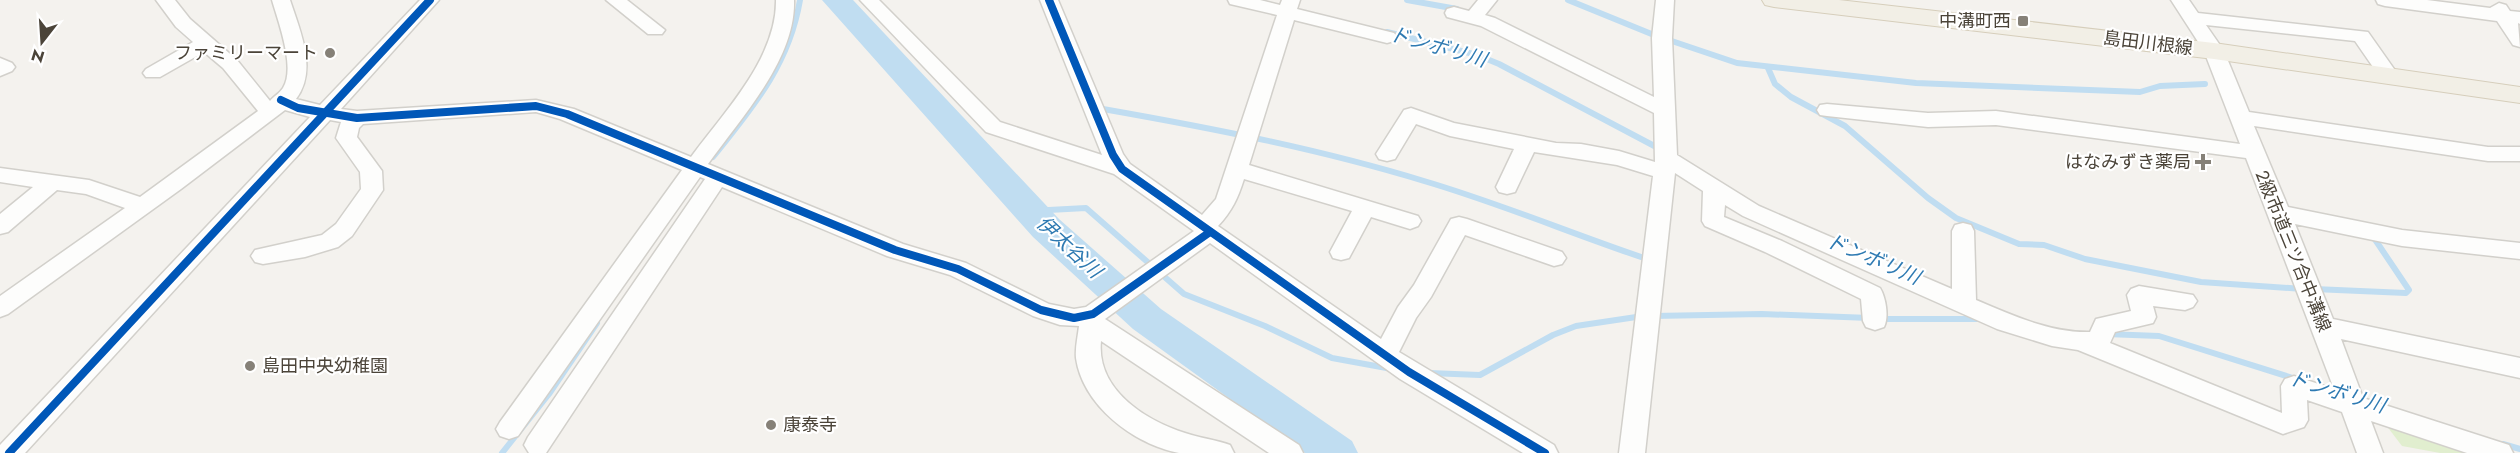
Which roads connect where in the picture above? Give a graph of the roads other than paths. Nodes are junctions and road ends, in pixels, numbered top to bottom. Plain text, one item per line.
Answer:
1 (165, 0) edge
2 (282, 0) edge
3 (430, 0) edge
4 (615, 0) edge
5 (785, 0) edge
6 (868, 0) edge
7 (1048, 0) edge
8 (1238, 0) edge
9 (1488, 0) edge
10 (1665, 0) edge
11 (1774, 0) edge
12 (2385, 0) edge
13 (2493, 0) edge
14 (1289, 6) edge
15 (2183, 6) edge
16 (1454, 13) dead end
17 (1474, 17) junction
18 (2512, 17) edge
19 (655, 30) dead end
20 (1387, 37) dead end
21 (2520, 41) edge
22 (206, 43) junction
23 (2214, 51) junction
24 (0, 64) edge
25 (0, 70) edge
26 (153, 73) dead end
27 (2389, 76) junction
28 (2520, 95) edge
29 (277, 104) junction
30 (1664, 110) junction
31 (1827, 111) dead end
32 (323, 114) junction
33 (2239, 117) junction
34 (357, 118) junction
35 (1527, 144) junction
36 (2252, 152) junction
37 (1387, 154) dead end
38 (2520, 154) edge
39 (1665, 165) junction
40 (695, 166) junction
41 (1122, 169) junction
42 (1236, 169) junction
43 (0, 175) edge
44 (718, 176) junction
45 (54, 182) junction
46 (1507, 187) dead end
47 (1714, 188) junction
48 (142, 206) junction
49 (1365, 208) junction
50 (2277, 213) junction
51 (1410, 221) dead end
52 (0, 226) edge
53 (1206, 230) junction
54 (1963, 231) dead end
55 (2520, 251) edge
56 (1341, 252) dead end
57 (263, 256) dead end
58 (1554, 258) dead end
59 (2186, 301) dead end
60 (1964, 305) junction
61 (0, 308) edge
62 (1094, 316) junction
63 (1875, 321) dead end
64 (2324, 327) junction
65 (2084, 343) junction
66 (1385, 355) junction
67 (2519, 371) edge
68 (2351, 404) junction
69 (509, 429) dead end
70 (537, 445) dead end
71 (1273, 448) edge
72 (9, 453) edge
73 (1221, 453) edge
74 (1545, 453) edge
75 (1632, 453) edge
76 (2370, 453) edge
77 (2500, 453) edge

1 - 22 street
2 - 29 street
3 - 32 street
4 - 19 street
5 - 40 street
6 - 41 street
7 - 41 street
8 - 14 street
9 - 17 street
10 - 30 street
11 - 23 main road, 島田川根線
12 - 18 street
13 - 18 street
14 - 20 street
14 - 42 street
15 - 23 street, 2級市道三ツ合中溝線
15 - 27 street
16 - 17 street
17 - 30 street
18 - 21 street
22 - 26 street
22 - 29 street
23 - 27 main road, 島田川根線
23 - 33 street, 2級市道三ツ合中溝線
24 - 25 street
27 - 28 main road, 島田川根線
29 - 32 street
29 - 48 street
30 - 39 street
31 - 36 street
32 - 34 street
32 - 72 street
33 - 36 street, 2級市道三ツ合中溝線
33 - 38 street
34 - 40 street
34 - 57 street
35 - 37 street
35 - 39 street
35 - 46 street
36 - 50 street, 2級市道三ツ合中溝線
39 - 47 street
39 - 75 street
40 - 44 street
40 - 69 street
41 - 53 street
42 - 49 street
42 - 53 street
43 - 45 street
44 - 62 street
44 - 70 street
45 - 48 street
45 - 52 street
47 - 60 street
47 - 63 street
48 - 61 street
49 - 51 street
49 - 56 street
50 - 55 street
50 - 64 street, 2級市道三ツ合中溝線
53 - 62 street
53 - 66 street
54 - 60 street
58 - 66 street
59 - 65 street
60 - 65 street
62 - 71 street
62 - 73 street
64 - 67 street
64 - 68 street, 2級市道三ツ合中溝線
65 - 68 street
66 - 74 street
68 - 76 street, 2級市道三ツ合中溝線
68 - 77 street

